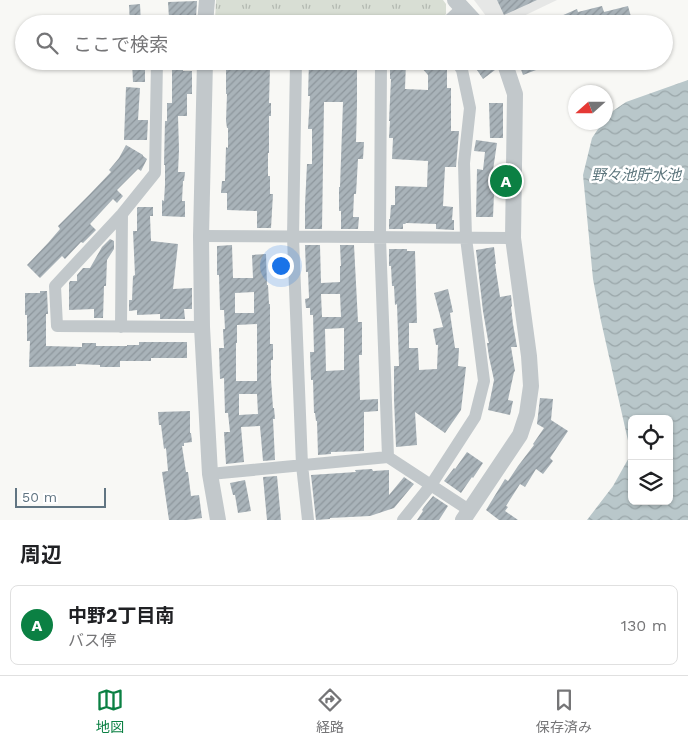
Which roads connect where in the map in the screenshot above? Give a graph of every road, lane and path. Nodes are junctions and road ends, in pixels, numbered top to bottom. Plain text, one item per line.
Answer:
1 (207, 0) edge
2 (458, 4) edge
3 (206, 15) edge
4 (451, 15) edge
5 (468, 15) edge
6 (157, 70) edge
7 (205, 70) edge
8 (296, 70) edge
9 (381, 70) edge
10 (462, 70) edge
11 (507, 70) edge
12 (122, 214) junction
13 (201, 236) junction
14 (293, 237) junction
15 (380, 238) junction
16 (466, 238) junction
17 (513, 238) junction
18 (121, 326) junction
19 (202, 327) junction
20 (388, 457) junction
21 (302, 465) junction
22 (210, 474) junction
23 (431, 485) junction
24 (466, 515) edge
25 (218, 520) edge
26 (308, 520) edge
27 (403, 520) edge

1 - 3 street
2 - 4 street
2 - 5 street
6 - 12 street
7 - 13 street
8 - 14 street
9 - 15 street
10 - 16 street
11 - 17 street
12 - 18 street
12 - 18 street
13 - 14 street
13 - 19 street
14 - 15 street
14 - 21 street
15 - 16 street
15 - 20 street
16 - 17 street
16 - 23 street
17 - 24 street
18 - 19 street
19 - 22 street
20 - 21 street
20 - 23 street
21 - 22 street
21 - 26 street
22 - 25 street
23 - 24 street
23 - 27 street

